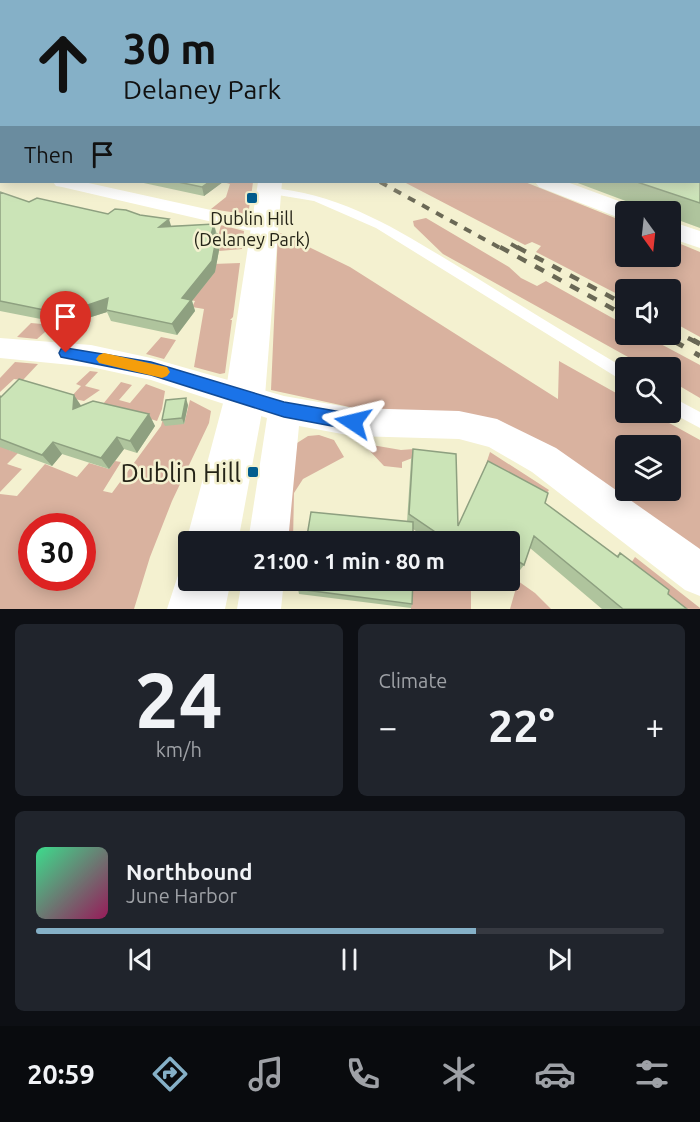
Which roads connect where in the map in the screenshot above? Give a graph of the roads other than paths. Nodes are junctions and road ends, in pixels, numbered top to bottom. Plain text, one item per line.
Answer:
1 (66, 183) edge
2 (550, 183) edge
3 (270, 186) edge
4 (615, 208) edge
5 (265, 226) junction
6 (681, 233) edge
7 (700, 240) edge
8 (0, 348) edge
9 (615, 370) edge
10 (265, 403) junction
11 (681, 410) edge
12 (700, 421) edge
13 (216, 531) edge
14 (268, 531) edge
15 (700, 575) edge
16 (200, 591) edge
17 (262, 591) edge
18 (196, 609) edge
19 (260, 609) edge

1 - 5 street
2 - 4 street
3 - 5 street
3 - 9 lane
5 - 10 street
6 - 7 street
8 - 10 street
10 - 13 street
10 - 14 street
10 - 15 street
11 - 12 lane
16 - 18 street
17 - 19 street

